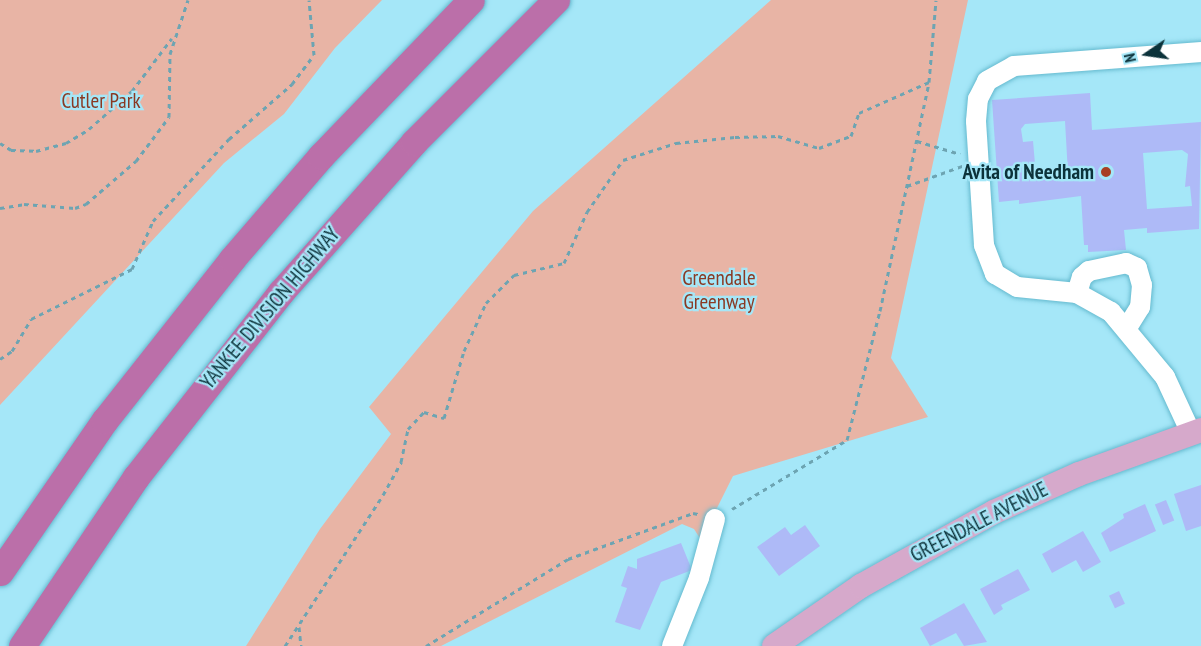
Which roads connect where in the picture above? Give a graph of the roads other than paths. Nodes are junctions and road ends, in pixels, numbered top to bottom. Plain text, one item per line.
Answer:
1 (471, 0) edge
2 (556, 0) edge
3 (1201, 52) edge
4 (1077, 293) junction
5 (1127, 328) junction
6 (1196, 431) edge
7 (715, 519) road end
8 (0, 572) edge
9 (784, 643) edge
10 (22, 646) edge
11 (672, 646) edge

1 - 8 highway
2 - 10 highway, YANKEE DIVISION HIGHWAY
3 - 4 street
4 - 5 street
4 - 5 street
5 - 6 street
6 - 9 main road, GREENDALE AVENUE
7 - 11 street

